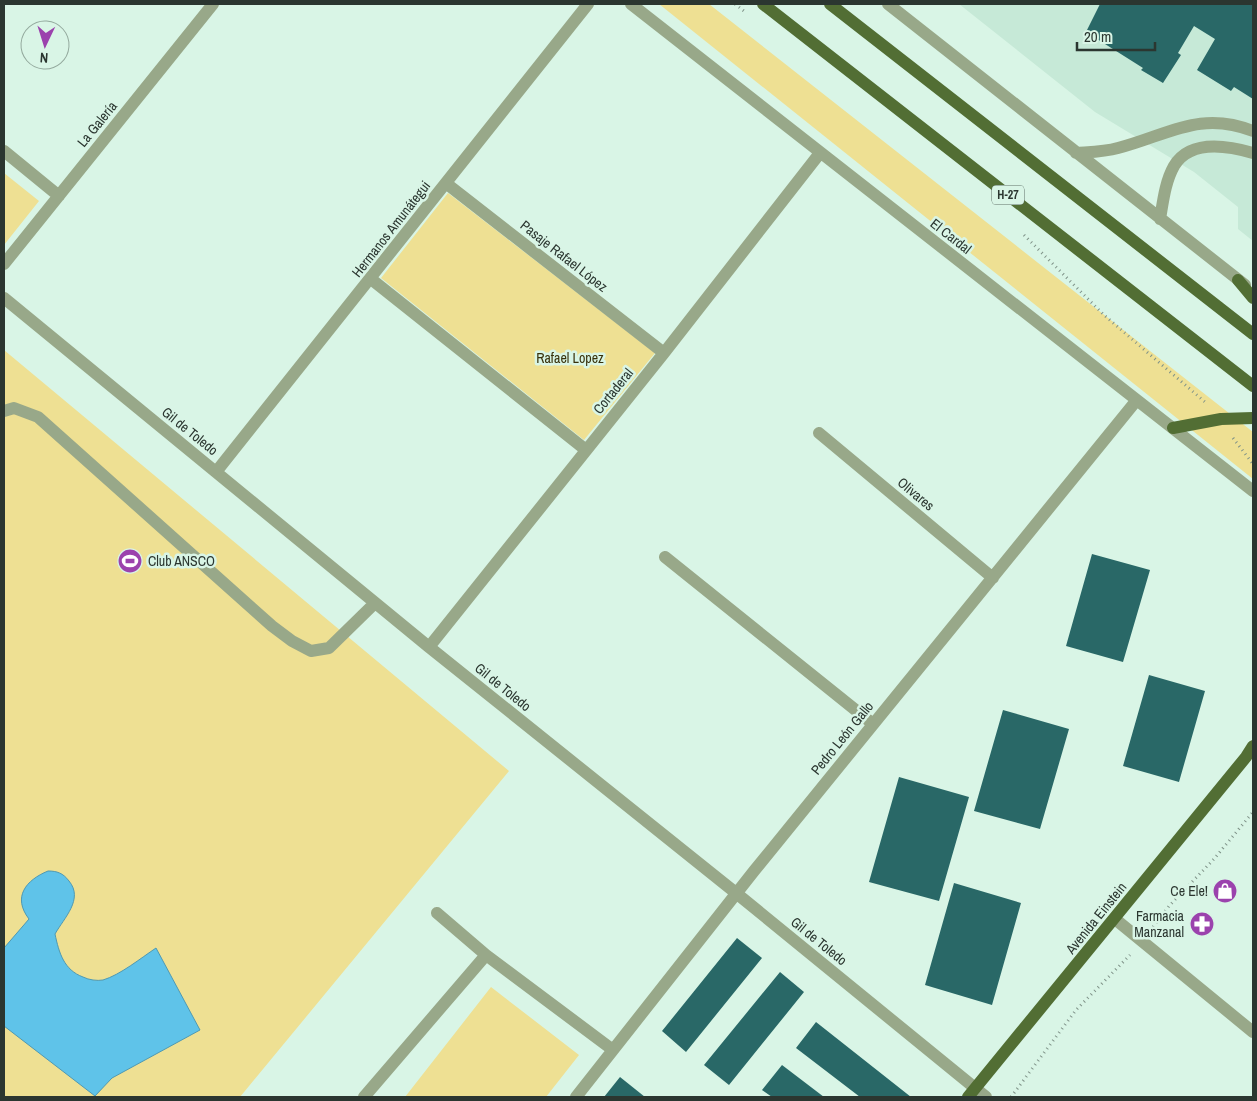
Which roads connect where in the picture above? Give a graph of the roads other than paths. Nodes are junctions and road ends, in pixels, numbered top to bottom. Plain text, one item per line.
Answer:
1 (588, 4) edge
2 (631, 4) edge
3 (763, 4) edge
4 (830, 4) edge
5 (888, 4) edge
6 (206, 6) edge
7 (1253, 131) edge
8 (4, 151) edge
9 (820, 153) junction
10 (1076, 153) junction
11 (1253, 153) edge
12 (447, 184) junction
13 (58, 196) junction
14 (1160, 219) junction
15 (4, 264) edge
16 (371, 279) junction
17 (1238, 280) junction
18 (1253, 292) edge
19 (4, 298) edge
20 (1253, 298) edge
21 (1253, 334) edge
22 (664, 353) junction
23 (1253, 386) edge
24 (1136, 401) junction
25 (4, 411) edge
26 (1253, 418) edge
27 (1173, 428) junction
28 (819, 433) dead end
29 (586, 450) junction
30 (216, 472) junction
31 (1253, 491) edge
32 (664, 557) dead end
33 (993, 578) junction
34 (375, 603) junction
35 (429, 647) junction
36 (873, 724) junction
37 (1252, 754) edge
38 (736, 893) junction
39 (437, 913) dead end
40 (1114, 918) junction
41 (486, 954) junction
42 (1253, 1032) edge
43 (613, 1050) junction
44 (972, 1092) edge
45 (364, 1097) edge
46 (576, 1097) edge
47 (986, 1097) edge

1 - 12 street, Hermanos Amunátegui
2 - 9 street, El Cardal
3 - 23 main road, H-27
4 - 21 main road
5 - 10 street
6 - 13 street, La Galería
7 - 10 street
8 - 13 street
9 - 22 street, Cortaderal
9 - 24 street, El Cardal
10 - 14 street
11 - 14 street
12 - 16 street, Hermanos Amunátegui
12 - 22 street, Pasaje Rafael López
13 - 15 street, La Galería
14 - 17 street
16 - 29 street
16 - 30 street, Hermanos Amunátegui
17 - 18 street
17 - 20 main road
19 - 30 street, Gil de Toledo
22 - 29 street, Cortaderal
24 - 27 street, El Cardal
24 - 33 street, Pedro León Gallo
25 - 34 street
26 - 27 main road
27 - 31 street, El Cardal
28 - 33 street, Olivares
29 - 35 street, Cortaderal
30 - 34 street, Gil de Toledo
32 - 36 street
33 - 36 street, Pedro León Gallo
34 - 35 street, Gil de Toledo
35 - 38 street, Gil de Toledo
36 - 38 street, Pedro León Gallo
37 - 40 main road, Avenida Einstein
38 - 43 street, Pedro León Gallo
38 - 44 street, Gil de Toledo
39 - 41 street
40 - 42 street
40 - 44 main road, Avenida Einstein
41 - 43 street
41 - 45 street
43 - 46 street, Pedro León Gallo
44 - 47 street, Gil de Toledo

